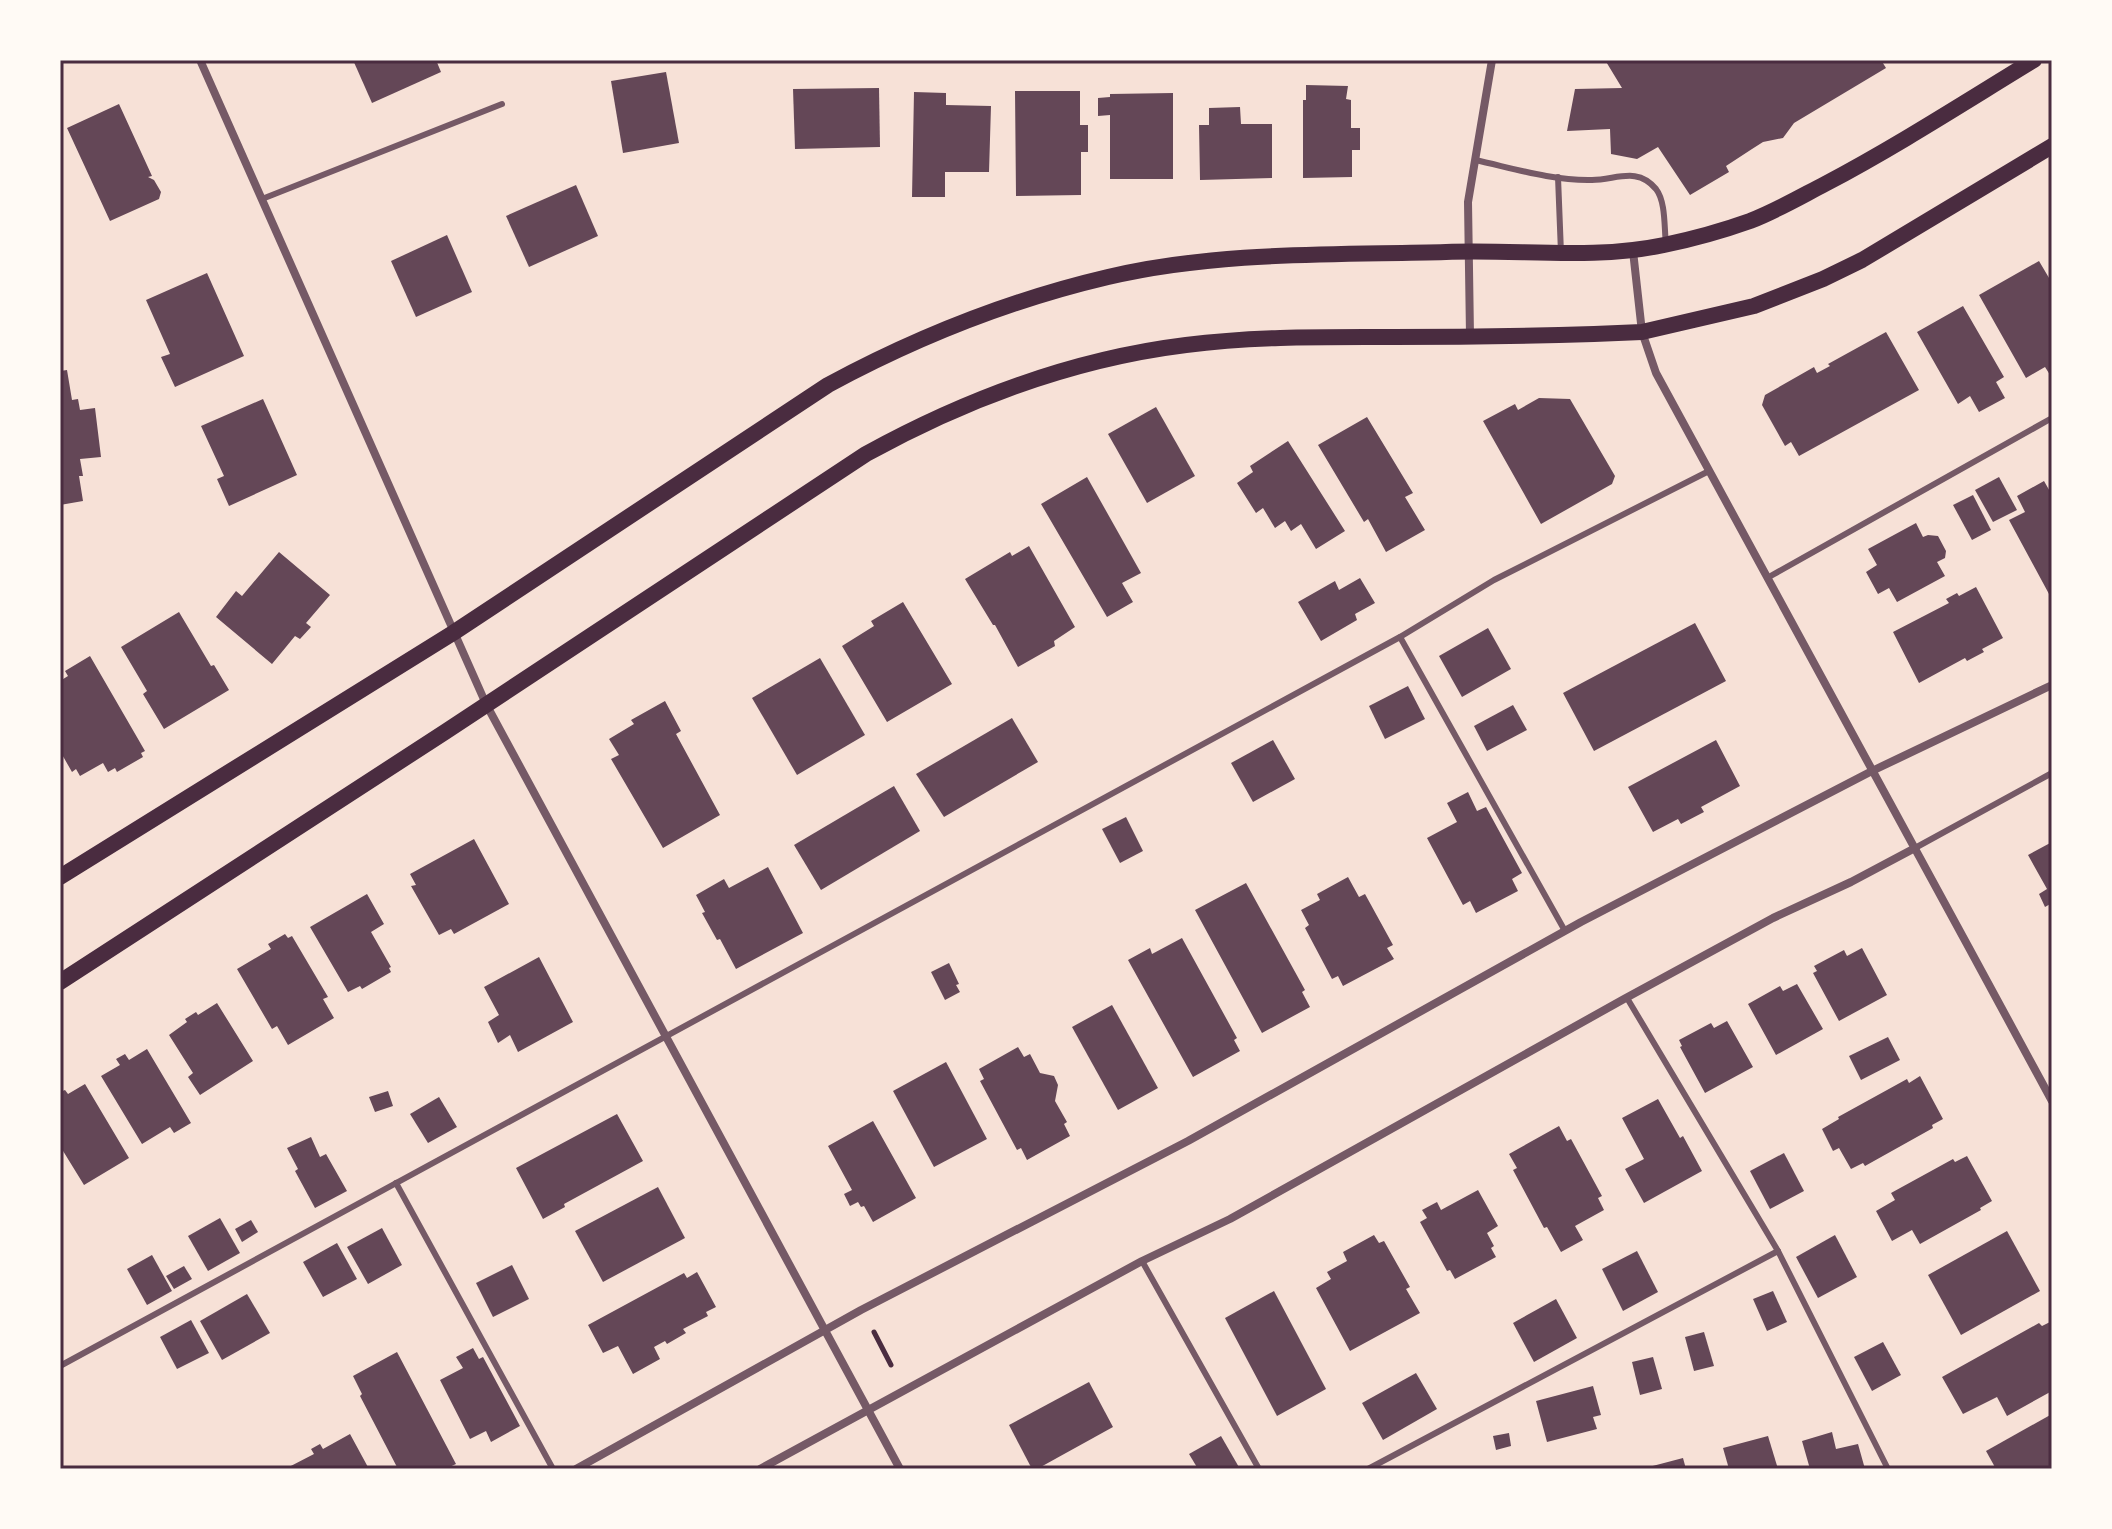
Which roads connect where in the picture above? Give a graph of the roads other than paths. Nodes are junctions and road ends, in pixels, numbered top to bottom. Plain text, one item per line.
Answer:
1 (200, 60) edge
2 (1492, 60) edge
3 (2034, 60) edge
4 (502, 104) dead end
5 (2052, 146) edge
6 (1475, 160) junction
7 (1558, 177) junction
8 (262, 199) junction
9 (1666, 244) junction
10 (1468, 251) junction
11 (1633, 251) junction
12 (1561, 253) junction
13 (1642, 332) junction
14 (1470, 335) junction
15 (2052, 418) edge
16 (1709, 471) junction
17 (1767, 578) junction
18 (453, 633) junction
19 (1400, 637) junction
20 (2052, 685) edge
21 (486, 704) junction
22 (1872, 771) junction
23 (2052, 773) edge
24 (1915, 848) junction
25 (60, 877) edge
26 (1565, 931) junction
27 (60, 982) edge
28 (1627, 998) junction
29 (666, 1037) junction
30 (2052, 1101) edge
31 (396, 1183) junction
32 (1778, 1251) junction
33 (1142, 1261) junction
34 (825, 1331) junction
35 (60, 1366) edge
36 (867, 1410) junction
37 (553, 1469) edge
38 (576, 1469) edge
39 (760, 1469) edge
40 (900, 1469) edge
41 (1259, 1469) edge
42 (1368, 1469) edge
43 (1888, 1469) edge

1 - 8 street
2 - 6 street
3 - 9 main road
4 - 8 lane
5 - 13 main road
6 - 7 lane
6 - 10 street
7 - 9 lane
7 - 12 lane
8 - 18 street
9 - 11 main road
10 - 12 main road
10 - 14 street
10 - 18 main road
11 - 12 main road
11 - 13 street
13 - 14 main road
13 - 16 street
14 - 21 main road
15 - 17 lane
16 - 17 street
16 - 19 lane
17 - 22 street
18 - 21 street
18 - 25 main road
19 - 26 lane
19 - 29 lane
20 - 22 street
21 - 27 main road
21 - 29 street
22 - 24 street
22 - 26 street
23 - 24 lane
24 - 28 street
24 - 30 street
26 - 34 street
28 - 32 lane
28 - 33 street
29 - 31 lane
29 - 34 street
31 - 35 lane
31 - 37 lane
32 - 42 lane
32 - 43 lane
33 - 36 street
33 - 41 lane
34 - 36 street
34 - 38 street
36 - 39 street
36 - 40 street

